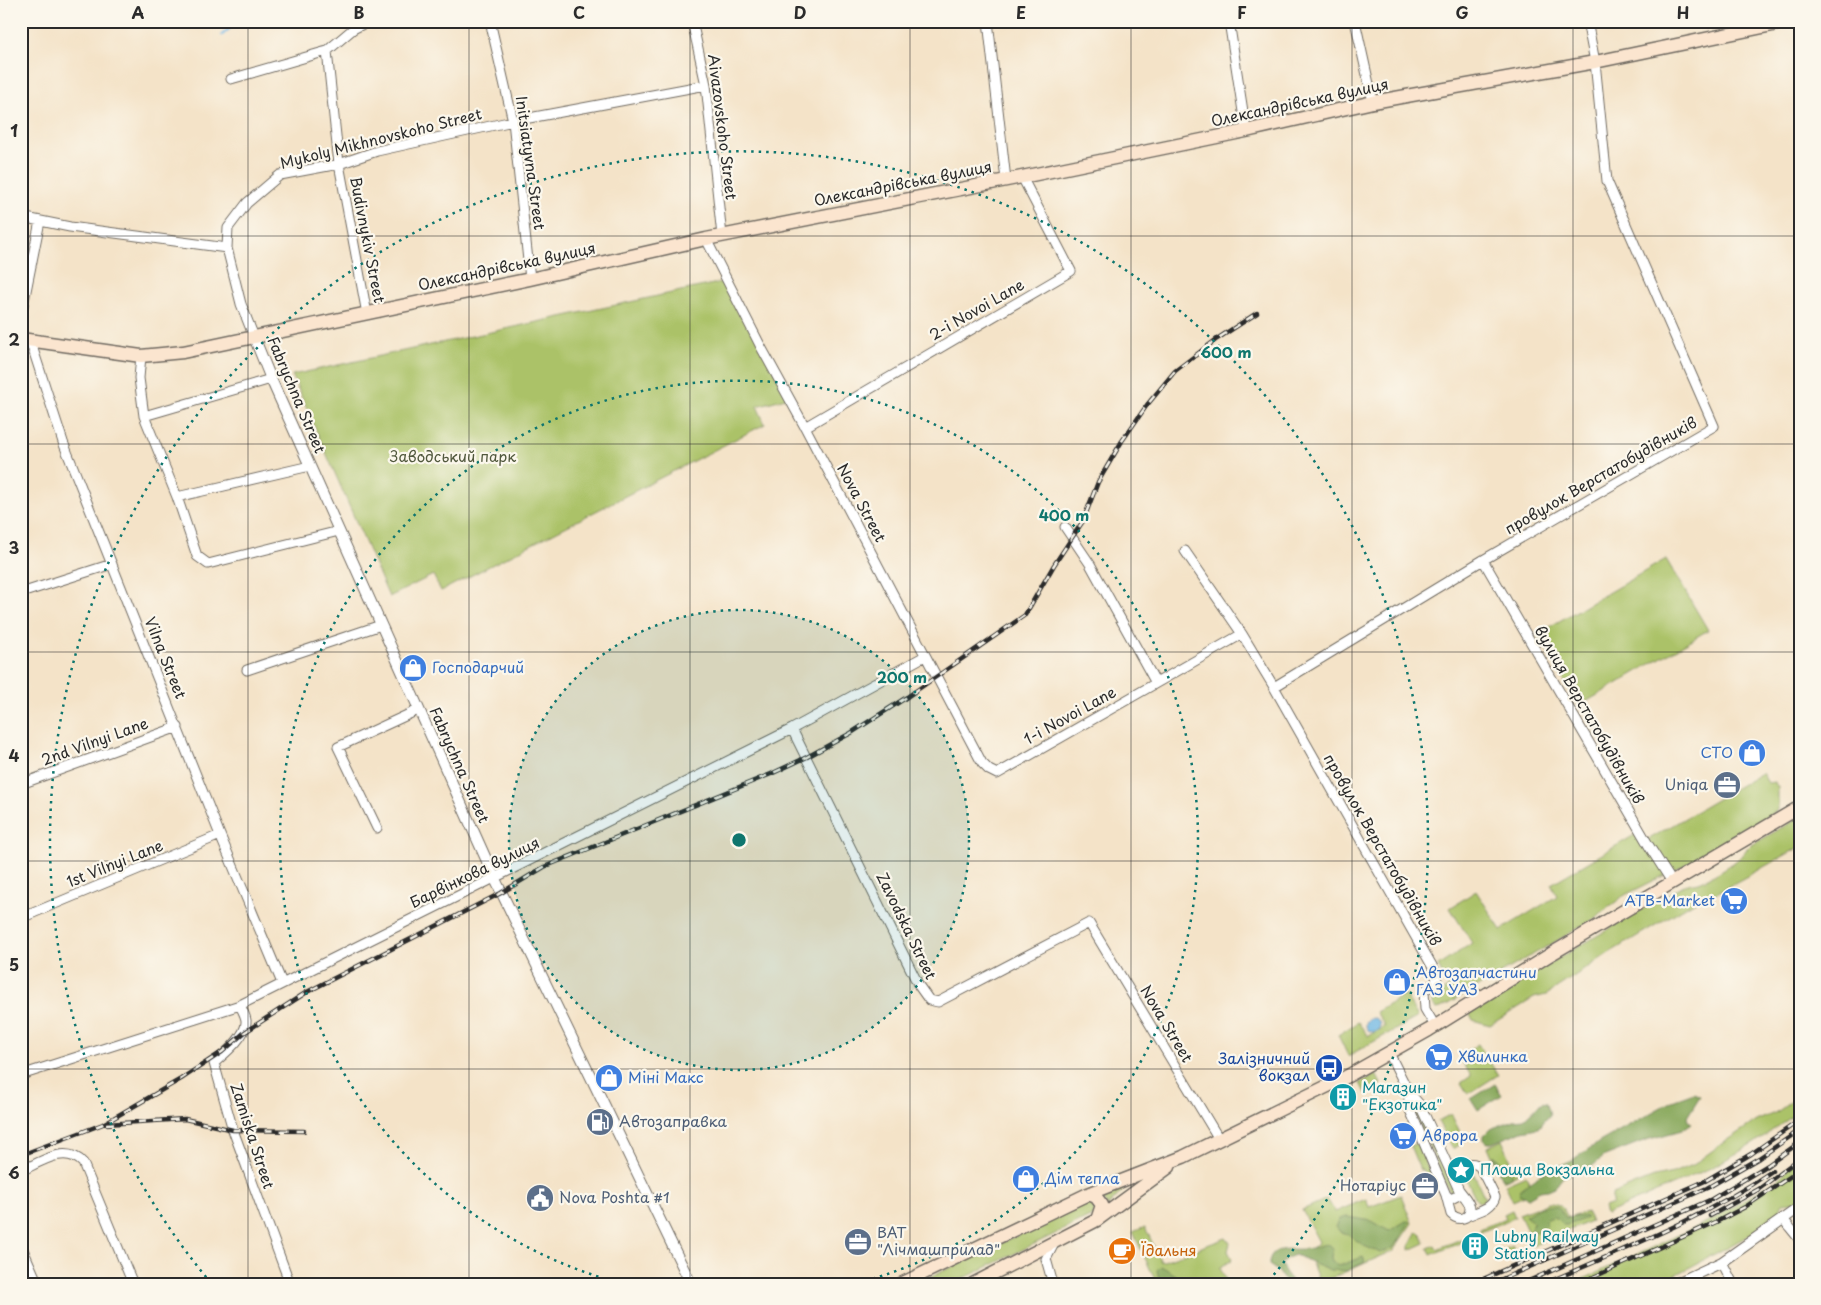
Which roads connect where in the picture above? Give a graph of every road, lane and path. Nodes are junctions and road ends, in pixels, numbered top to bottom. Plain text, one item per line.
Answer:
1 (369, 21) edge
2 (490, 21) edge
3 (692, 21) edge
4 (988, 21) edge
5 (1229, 21) edge
6 (1355, 21) edge
7 (1587, 21) edge
8 (1791, 21) edge
9 (327, 51) junction
10 (1595, 62) junction
11 (231, 79) dead end
12 (706, 85) junction
13 (1373, 102) junction
14 (513, 121) junction
15 (1246, 131) junction
16 (339, 164) junction
17 (1022, 178) junction
18 (1006, 180) junction
19 (21, 217) edge
20 (40, 221) junction
21 (722, 236) junction
22 (706, 239) junction
23 (227, 248) junction
24 (530, 279) junction
25 (367, 314) junction
26 (21, 316) edge
27 (254, 337) junction
28 (25, 340) edge
29 (141, 356) junction
30 (271, 379) junction
31 (144, 416) junction
32 (805, 427) junction
33 (310, 466) junction
34 (177, 497) junction
35 (1065, 528) dead end
36 (339, 531) junction
37 (1185, 551) dead end
38 (1483, 560) junction
39 (112, 564) junction
40 (21, 593) edge
41 (381, 625) junction
42 (1242, 634) junction
43 (925, 656) junction
44 (246, 670) dead end
45 (1156, 683) junction
46 (1274, 687) junction
47 (418, 710) junction
48 (178, 727) junction
49 (792, 729) junction
50 (997, 774) joint
51 (21, 784) edge
52 (1800, 807) edge
53 (377, 828) dead end
54 (220, 835) junction
55 (494, 879) junction
56 (1672, 882) junction
57 (21, 918) edge
58 (1089, 923) joint
59 (282, 983) junction
60 (240, 1005) junction
61 (1435, 1026) junction
62 (1389, 1053) junction
63 (21, 1075) edge
64 (1408, 1091) junction
65 (1219, 1139) junction
66 (1183, 1156) junction
67 (21, 1171) edge
68 (1451, 1171) junction
69 (1459, 1190) junction
70 (1088, 1194) junction
71 (1446, 1195) junction
72 (1800, 1207) edge
73 (1467, 1216) junction
74 (1783, 1219) junction
75 (1098, 1220) junction
76 (1800, 1240) edge
77 (1055, 1241) junction
78 (21, 1245) edge
79 (1722, 1262) junction
80 (38, 1284) edge
81 (133, 1284) edge
82 (290, 1284) edge
83 (691, 1284) edge
84 (901, 1284) edge
85 (973, 1284) edge
86 (1053, 1284) edge
87 (1675, 1284) edge
88 (1733, 1284) edge

1 - 9 street
2 - 14 street, Initsiatyvna Street
3 - 12 street, Aivazovskoho Street
4 - 18 street
5 - 15 street
6 - 13 street
7 - 10 street
8 - 10 main road, Олександрівська вулиця
9 - 11 street
9 - 16 street, Budivnykiv Street
10 - 13 main road, Олександрівська вулиця
10 - 38 street, провулок Верстатобудівників
12 - 14 street, Mykoly Mikhnovskoho Street
12 - 21 street, Aivazovskoho Street
13 - 15 main road, Олександрівська вулиця
14 - 16 street, Mykoly Mikhnovskoho Street
14 - 24 street, Initsiatyvna Street
15 - 17 main road, Олександрівська вулиця
16 - 23 street, Mykoly Mikhnovskoho Street
16 - 25 street, Budivnykiv Street
17 - 18 main road, Олександрівська вулиця
17 - 32 street, 2-i Novoi Lane
18 - 21 main road, Олександрівська вулиця
19 - 20 street
20 - 23 street
20 - 26 street
21 - 22 main road, Олександрівська вулиця
22 - 24 main road, Олександрівська вулиця
22 - 32 street, Nova Street
23 - 27 street, Fabrychna Street
24 - 25 main road, Олександрівська вулиця
25 - 27 main road, Олександрівська вулиця
27 - 29 main road, Олександрівська вулиця
27 - 30 street, Fabrychna Street
28 - 29 main road, Олександрівська вулиця
28 - 39 street, Vilna Street
29 - 31 street
30 - 31 street
30 - 33 street, Fabrychna Street
31 - 34 street
32 - 43 street, Nova Street
33 - 34 street
33 - 36 street, Fabrychna Street
34 - 36 street
35 - 45 street
36 - 41 street, Fabrychna Street
37 - 42 street, провулок Верстатобудівників
38 - 46 street, провулок Верстатобудівників
38 - 56 street, вулиця Верстатобудівників
39 - 40 street
39 - 48 street, Vilna Street
41 - 44 street
41 - 47 street, Fabrychna Street
42 - 45 street, 1-i Novoi Lane
42 - 46 street, провулок Верстатобудівників
43 - 49 street, Барвінкова вулиця
43 - 50 street, Nova Street
45 - 50 street, 1-i Novoi Lane
46 - 61 street, провулок Верстатобудівників
47 - 53 street
47 - 55 street, Fabrychna Street
48 - 51 street, 2nd Vilnyi Lane
48 - 54 street, Vilna Street
49 - 55 street, Барвінкова вулиця
49 - 58 street, Zavodska Street
52 - 56 main road
54 - 57 street, 1st Vilnyi Lane
54 - 59 street, Vilna Street
55 - 59 street, Барвінкова вулиця
55 - 83 street, Fabrychna Street
56 - 61 main road
58 - 65 street, Nova Street
59 - 60 street, Барвінкова вулиця
60 - 63 street, Барвінкова вулиця
60 - 82 street, Zamiska Street
61 - 62 main road
62 - 64 street
62 - 65 main road
64 - 68 street
64 - 71 street
65 - 66 main road
66 - 70 main road
66 - 75 main road
67 - 81 street
68 - 69 street
68 - 73 street
69 - 71 street
69 - 73 street
70 - 75 main road
70 - 84 main road
71 - 73 street
72 - 74 street
74 - 76 street
74 - 79 street
75 - 77 main road
77 - 85 main road
77 - 86 street
78 - 80 street
79 - 87 street
79 - 88 street

